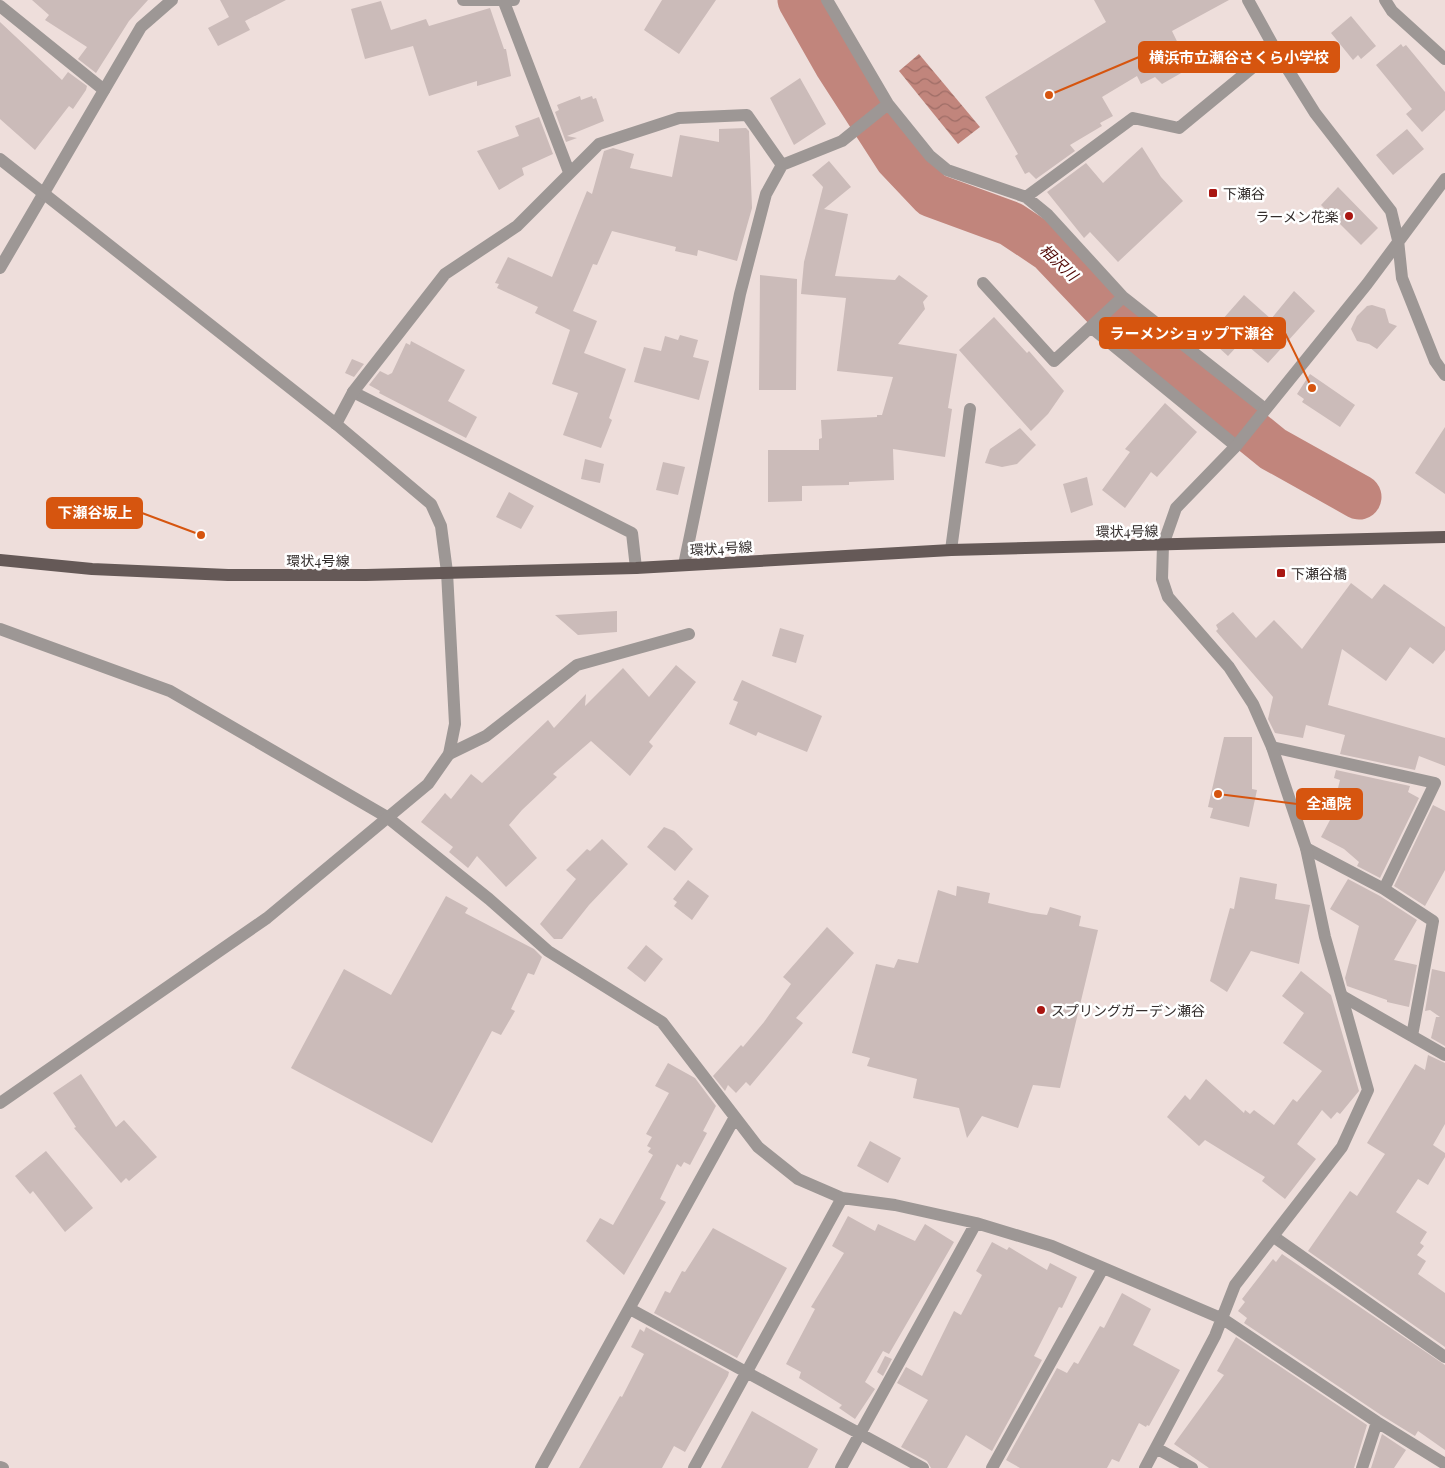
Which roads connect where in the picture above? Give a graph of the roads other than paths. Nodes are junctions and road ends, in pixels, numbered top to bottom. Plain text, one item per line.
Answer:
1 (172, 0) edge
2 (463, 0) edge
3 (827, 0) edge
4 (1248, 0) edge
5 (1385, 0) edge
6 (509, 1) edge
7 (0, 6) edge
8 (1275, 49) junction
9 (1445, 59) edge
10 (104, 90) junction
11 (884, 107) junction
12 (0, 159) edge
13 (782, 165) junction
14 (569, 172) junction
15 (1445, 178) edge
16 (44, 193) junction
17 (1026, 197) junction
18 (1398, 240) junction
19 (0, 268) edge
20 (983, 283) dead end
21 (1120, 301) junction
22 (1095, 326) junction
23 (1445, 374) edge
24 (353, 392) junction
25 (970, 409) dead end
26 (1263, 411) junction
27 (336, 424) junction
28 (1238, 444) junction
29 (1445, 537) edge
30 (1163, 545) junction
31 (951, 550) junction
32 (0, 560) edge
33 (684, 565) junction
34 (636, 568) junction
35 (447, 572) junction
36 (0, 629) edge
37 (688, 634) dead end
38 (1272, 747) junction
39 (449, 754) junction
40 (387, 817) junction
41 (1306, 848) junction
42 (1384, 889) junction
43 (1342, 996) junction
44 (1412, 1036) junction
45 (1445, 1055) edge
46 (0, 1103) edge
47 (735, 1117) junction
48 (842, 1198) junction
49 (976, 1223) junction
50 (1274, 1237) junction
51 (1103, 1268) junction
52 (630, 1309) junction
53 (1223, 1319) junction
54 (1445, 1357) edge
55 (747, 1372) junction
56 (1376, 1422) junction
57 (860, 1434) junction
58 (1156, 1448) junction
59 (1445, 1464) edge
60 (541, 1468) edge
61 (694, 1468) edge
62 (841, 1468) edge
63 (923, 1468) edge
64 (992, 1468) edge
65 (1145, 1468) edge
66 (1192, 1468) edge
67 (1362, 1468) edge

1 - 10 street
2 - 6 street
3 - 11 street
4 - 8 street
5 - 9 street
6 - 14 street
7 - 10 street
8 - 17 street
8 - 18 street
10 - 16 street
11 - 13 street
11 - 17 street
12 - 16 street
13 - 14 street
13 - 33 street
14 - 24 street
15 - 18 street
16 - 19 street
16 - 27 street
17 - 21 street
18 - 23 street
18 - 26 street
20 - 22 street
21 - 22 street
21 - 26 street
22 - 28 street
24 - 27 street
24 - 34 street
25 - 31 street
26 - 28 street
27 - 35 street
28 - 30 street
29 - 30 main road, 環状4号線
30 - 31 main road, 環状4号線
30 - 38 street
31 - 33 main road, 環状4号線
32 - 35 main road, 環状4号線
33 - 34 main road, 環状4号線
34 - 35 main road, 環状4号線
35 - 39 street
36 - 40 street
37 - 39 street
38 - 41 street
38 - 42 street
39 - 40 street
40 - 46 street
40 - 47 street
41 - 42 street
41 - 43 street
42 - 44 street
43 - 44 street
43 - 50 street
44 - 45 street
47 - 48 street
47 - 52 street
48 - 49 street
48 - 55 street
49 - 51 street
49 - 57 street
50 - 53 street
50 - 54 street
51 - 53 street
51 - 64 street
52 - 55 street
52 - 60 street
53 - 56 street
53 - 58 street
55 - 57 street
55 - 61 street
56 - 59 street
56 - 67 street
57 - 62 street
57 - 63 street
58 - 65 street
58 - 66 street

